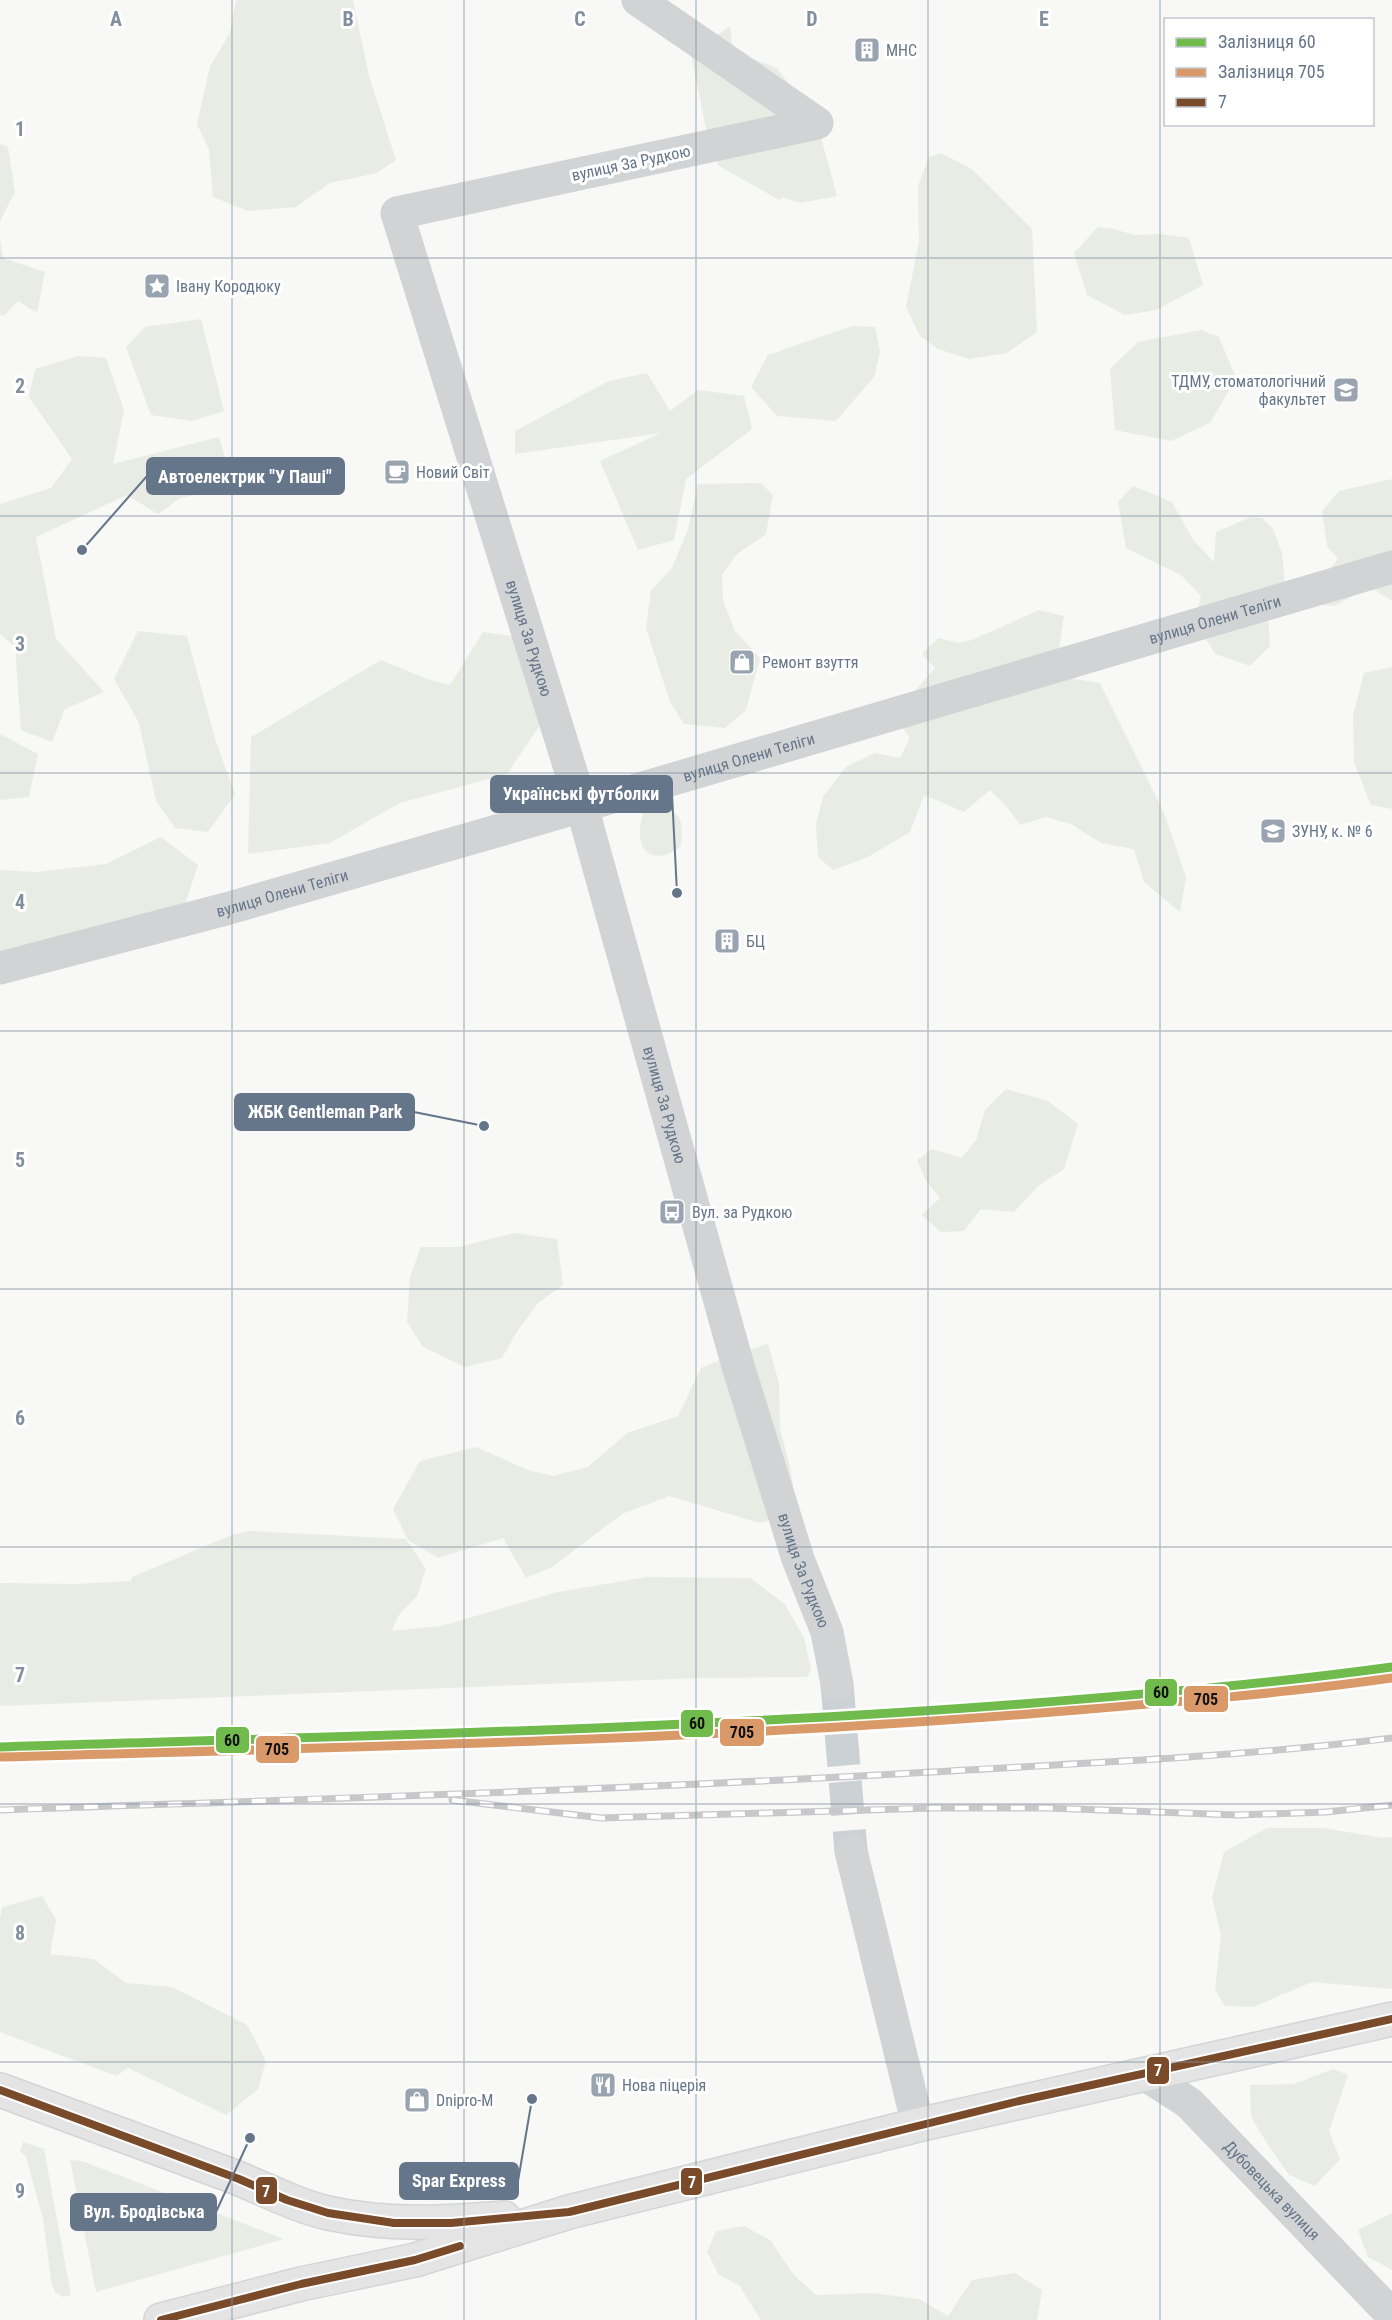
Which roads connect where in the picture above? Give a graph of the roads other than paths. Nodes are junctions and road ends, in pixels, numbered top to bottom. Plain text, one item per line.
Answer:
1 (638, 0) edge
2 (1392, 567) edge
3 (582, 807) junction
4 (0, 968) edge
5 (837, 1684) tunnel mouth
6 (851, 1851) tunnel mouth
7 (1392, 2019) edge
8 (1143, 2074) junction
9 (0, 2090) edge
10 (918, 2126) junction
11 (569, 2212) junction
12 (1392, 2315) edge
13 (161, 2320) edge

1 - 3 street, вулиця За Рудкою
2 - 3 street, вулиця Олени Теліги
3 - 4 street, вулиця Олени Теліги
3 - 5 street, вулиця За Рудкою
6 - 10 street
7 - 8 main road
8 - 10 main road
8 - 12 street, Дубовецька вулиця
9 - 11 main road
10 - 11 main road
11 - 13 main road

